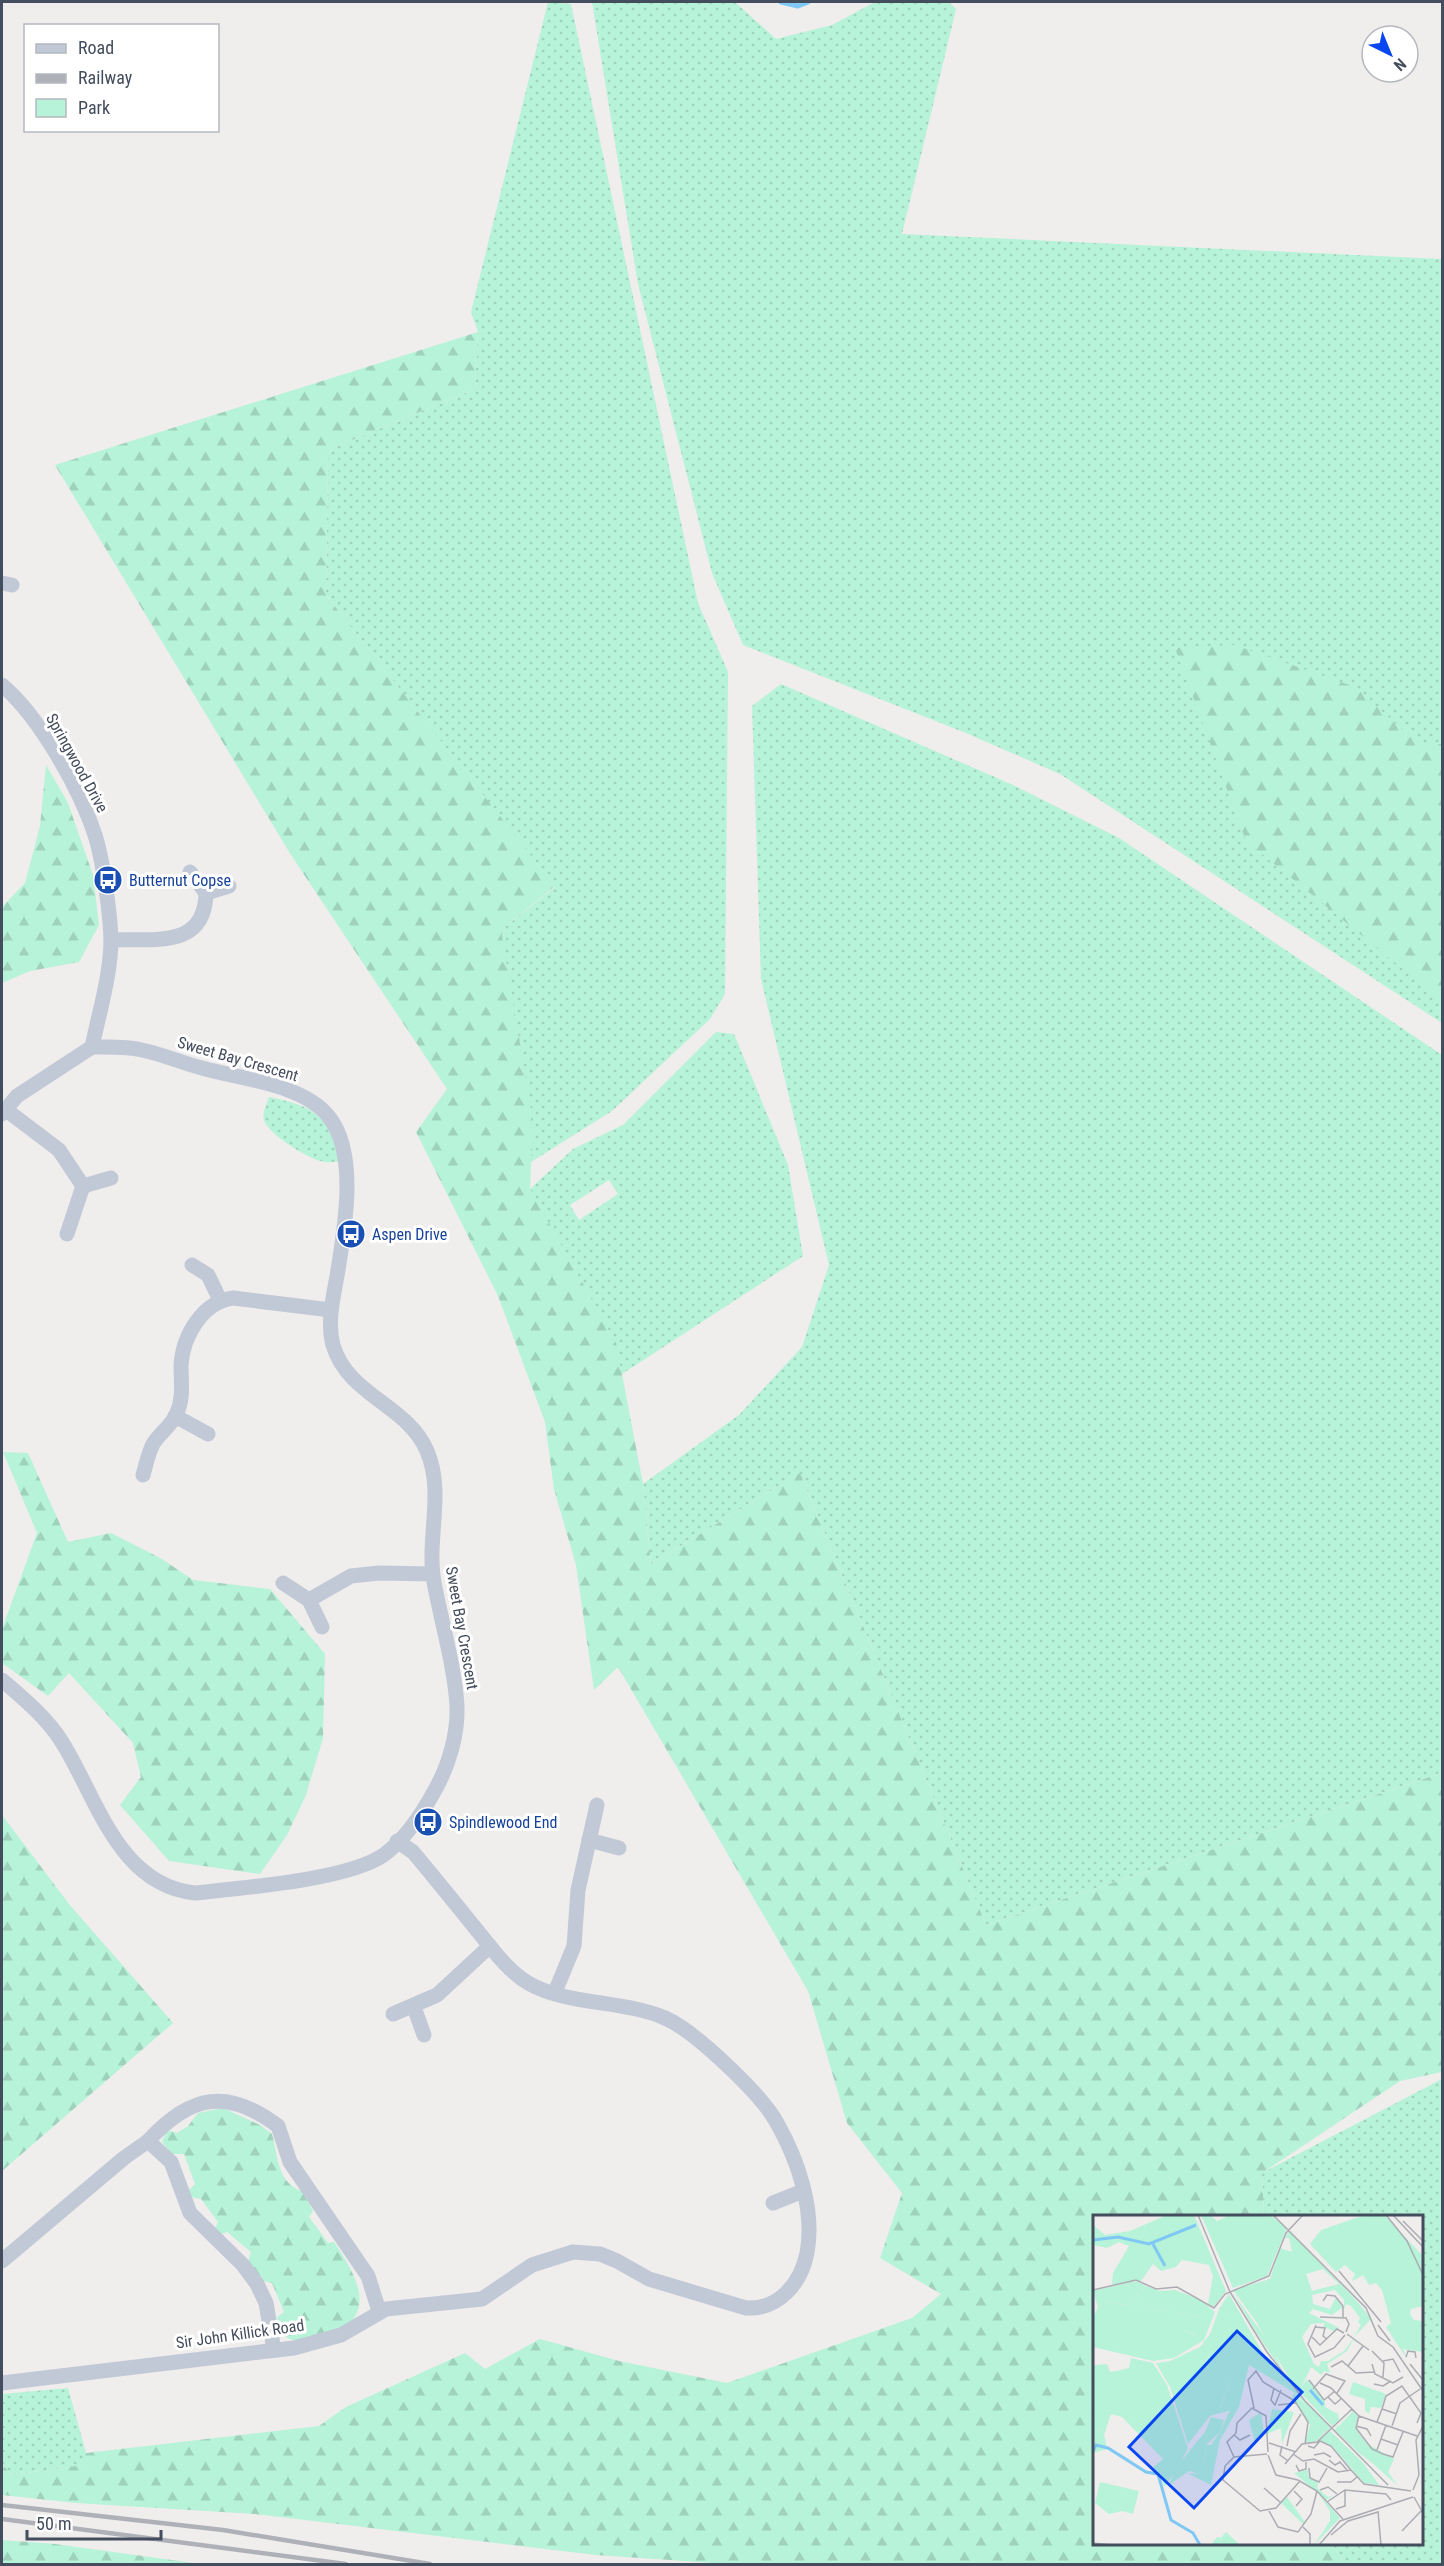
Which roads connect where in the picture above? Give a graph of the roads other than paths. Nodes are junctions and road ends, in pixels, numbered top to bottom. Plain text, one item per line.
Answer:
1 (2, 685) edge
2 (190, 872) dead end
3 (229, 886) dead end
4 (206, 893) junction
5 (111, 940) junction
6 (92, 1047) junction
7 (3, 1112) edge
8 (111, 1178) dead end
9 (83, 1186) junction
10 (67, 1234) dead end
11 (192, 1265) dead end
12 (220, 1300) junction
13 (331, 1310) junction
14 (175, 1416) junction
15 (208, 1434) dead end
16 (143, 1475) dead end
17 (432, 1574) junction
18 (283, 1583) dead end
19 (309, 1600) junction
20 (322, 1627) dead end
21 (2, 1680) edge
22 (597, 1805) dead end
23 (589, 1840) junction
24 (397, 1841) junction
25 (619, 1848) dead end
26 (490, 1946) junction
27 (555, 1992) junction
28 (414, 2007) junction
29 (393, 2014) dead end
30 (424, 2035) dead end
31 (148, 2141) junction
32 (805, 2198) junction
33 (773, 2203) dead end
34 (2, 2261) edge
35 (380, 2311) junction
36 (274, 2350) junction
37 (2, 2382) edge

1 - 5 street, Springwood Drive
2 - 4 street
3 - 4 street
4 - 5 street
5 - 6 street, Springwood Drive
6 - 7 street
6 - 13 street, Sweet Bay Crescent
7 - 9 street
8 - 9 street
9 - 10 street
11 - 12 street
12 - 13 street
12 - 14 street
13 - 17 street, Sweet Bay Crescent
14 - 15 street
14 - 16 street
17 - 19 street
17 - 24 street, Sweet Bay Crescent
18 - 19 street
19 - 20 street
21 - 24 street, Sweet Bay Crescent
22 - 23 street
23 - 25 street
23 - 27 street
24 - 26 street
26 - 27 street
26 - 28 street
27 - 32 street
28 - 29 street
28 - 30 street
31 - 34 street
31 - 35 street
31 - 36 street
32 - 33 street
32 - 35 street, Sir John Killick Road
35 - 36 street, Sir John Killick Road
36 - 37 street, Sir John Killick Road

